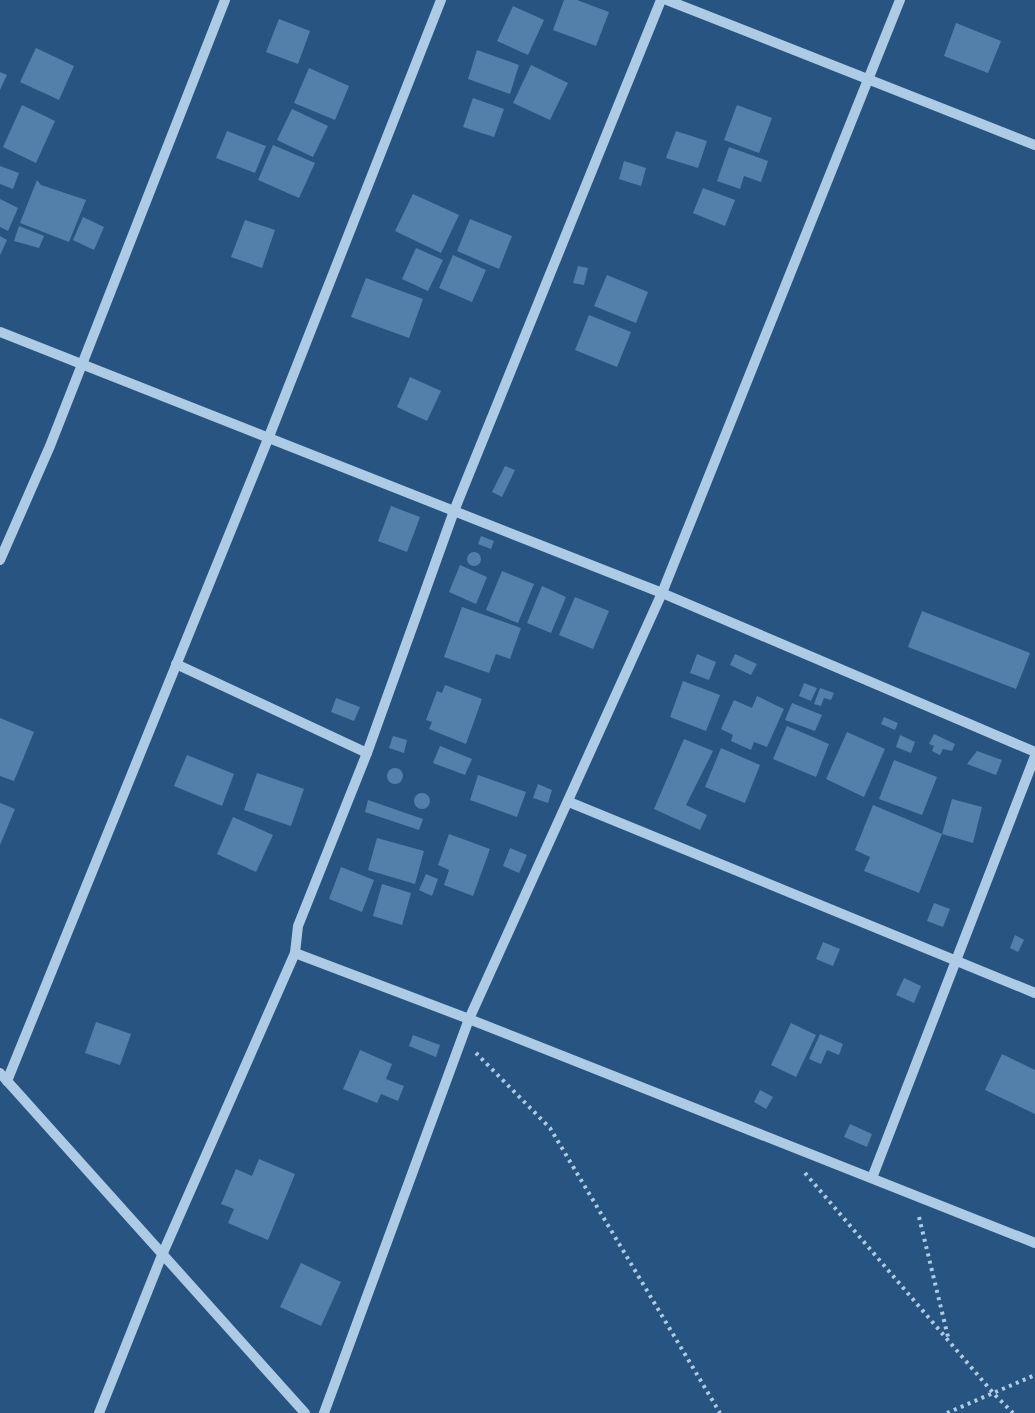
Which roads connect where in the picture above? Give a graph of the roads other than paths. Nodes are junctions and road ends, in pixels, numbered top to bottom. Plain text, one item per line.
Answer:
1 (225, 0) edge
2 (441, 0) edge
3 (660, 0) edge
4 (667, 0) edge
5 (900, 0) edge
6 (868, 80) junction
7 (1035, 145) edge
8 (0, 332) edge
9 (82, 365) junction
10 (268, 439) junction
11 (454, 511) junction
12 (0, 560) edge
13 (662, 593) junction
14 (176, 664) junction
15 (367, 753) junction
16 (1035, 754) edge
17 (569, 802) junction
18 (296, 953) junction
19 (956, 961) junction
20 (1035, 993) edge
21 (469, 1019) junction
22 (3, 1077) edge
23 (872, 1178) junction
24 (1035, 1243) edge
25 (162, 1255) junction
26 (99, 1413) edge
27 (305, 1413) edge
28 (324, 1413) edge

1 - 9 street
2 - 10 street
3 - 11 street
4 - 6 street
5 - 6 street
6 - 7 street
6 - 13 street
8 - 9 street
9 - 10 street
9 - 12 street
10 - 11 street
10 - 14 street
11 - 13 street
11 - 15 street
13 - 16 street
13 - 17 street
14 - 15 street
14 - 22 street
15 - 18 street
16 - 19 street
17 - 19 street
17 - 21 street
18 - 21 street
18 - 25 street
19 - 20 street
19 - 23 street
21 - 23 street
21 - 28 street
22 - 25 street
23 - 24 street
25 - 26 street
25 - 27 street

